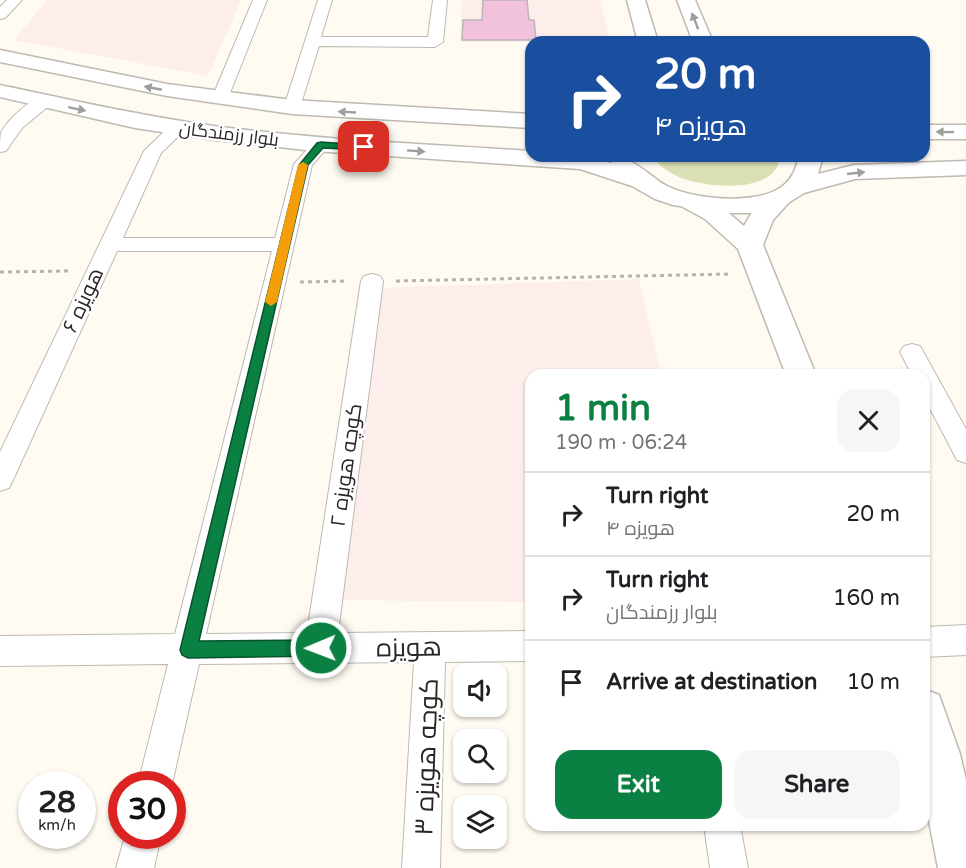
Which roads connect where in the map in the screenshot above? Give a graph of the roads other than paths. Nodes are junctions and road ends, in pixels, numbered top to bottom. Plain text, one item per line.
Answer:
1 (15, 0) edge
2 (260, 0) edge
3 (325, 0) edge
4 (440, 0) edge
5 (636, 0) edge
6 (686, 0) edge
7 (0, 15) edge
8 (646, 36) edge
9 (701, 36) edge
10 (311, 41) junction
11 (0, 56) edge
12 (0, 91) edge
13 (220, 98) junction
14 (44, 101) junction
15 (292, 107) junction
16 (525, 121) edge
17 (178, 128) junction
18 (930, 132) edge
19 (966, 132) edge
20 (321, 145) junction
21 (0, 147) edge
22 (525, 158) edge
23 (583, 162) edge
24 (620, 162) edge
25 (812, 162) edge
26 (966, 168) edge
27 (638, 180) junction
28 (790, 192) junction
29 (692, 202) junction
30 (109, 244) junction
31 (285, 245) junction
32 (750, 245) junction
33 (372, 281) road end
34 (912, 352) dead end
35 (799, 369) edge
36 (921, 369) edge
37 (930, 386) edge
38 (966, 453) edge
39 (0, 480) edge
40 (966, 640) edge
41 (930, 642) edge
42 (525, 646) edge
43 (430, 647) junction
44 (321, 648) junction
45 (188, 650) junction
46 (0, 651) edge
47 (930, 729) edge
48 (158, 771) edge
49 (723, 831) edge
50 (139, 849) edge
51 (135, 868) edge
52 (422, 868) edge
53 (729, 868) edge
54 (962, 868) edge

1 - 7 street
2 - 13 street
3 - 10 street
4 - 10 street
5 - 8 main road
9 -> 6 main road
10 - 15 street
13 -> 11 main road, بلوار رزمندگان
12 - 14 main road, بلوار رزمندگان
13 - 15 main road, بلوار رزمندگان
14 -> 17 main road, بلوار رزمندگان
14 - 21 street
16 -> 15 main road, بلوار رزمندگان
17 - 20 main road, بلوار رزمندگان
17 - 30 street, هویزه ۶
19 -> 18 main road
20 -> 22 main road, بلوار رزمندگان
20 - 31 street
23 -> 27 main road, بلوار رزمندگان
24 - 27 main road
25 - 28 main road
28 -> 26 main road
27 - 29 main road
28 - 29 main road
28 - 32 main road
29 - 32 main road
30 - 31 street
30 - 39 street, هویزه ۶
31 - 45 street
32 - 35 main road
33 - 44 street, کوچه هویزه ۲
34 - 36 street
37 - 38 street
40 - 41 street
42 - 43 street, هویزه
43 - 44 street, هویزه
43 - 52 street, کوچه هویزه ۳
44 - 45 street, هویزه
45 - 46 street, هویزه
45 - 48 street
47 - 54 main road
49 - 53 street
50 - 51 street

